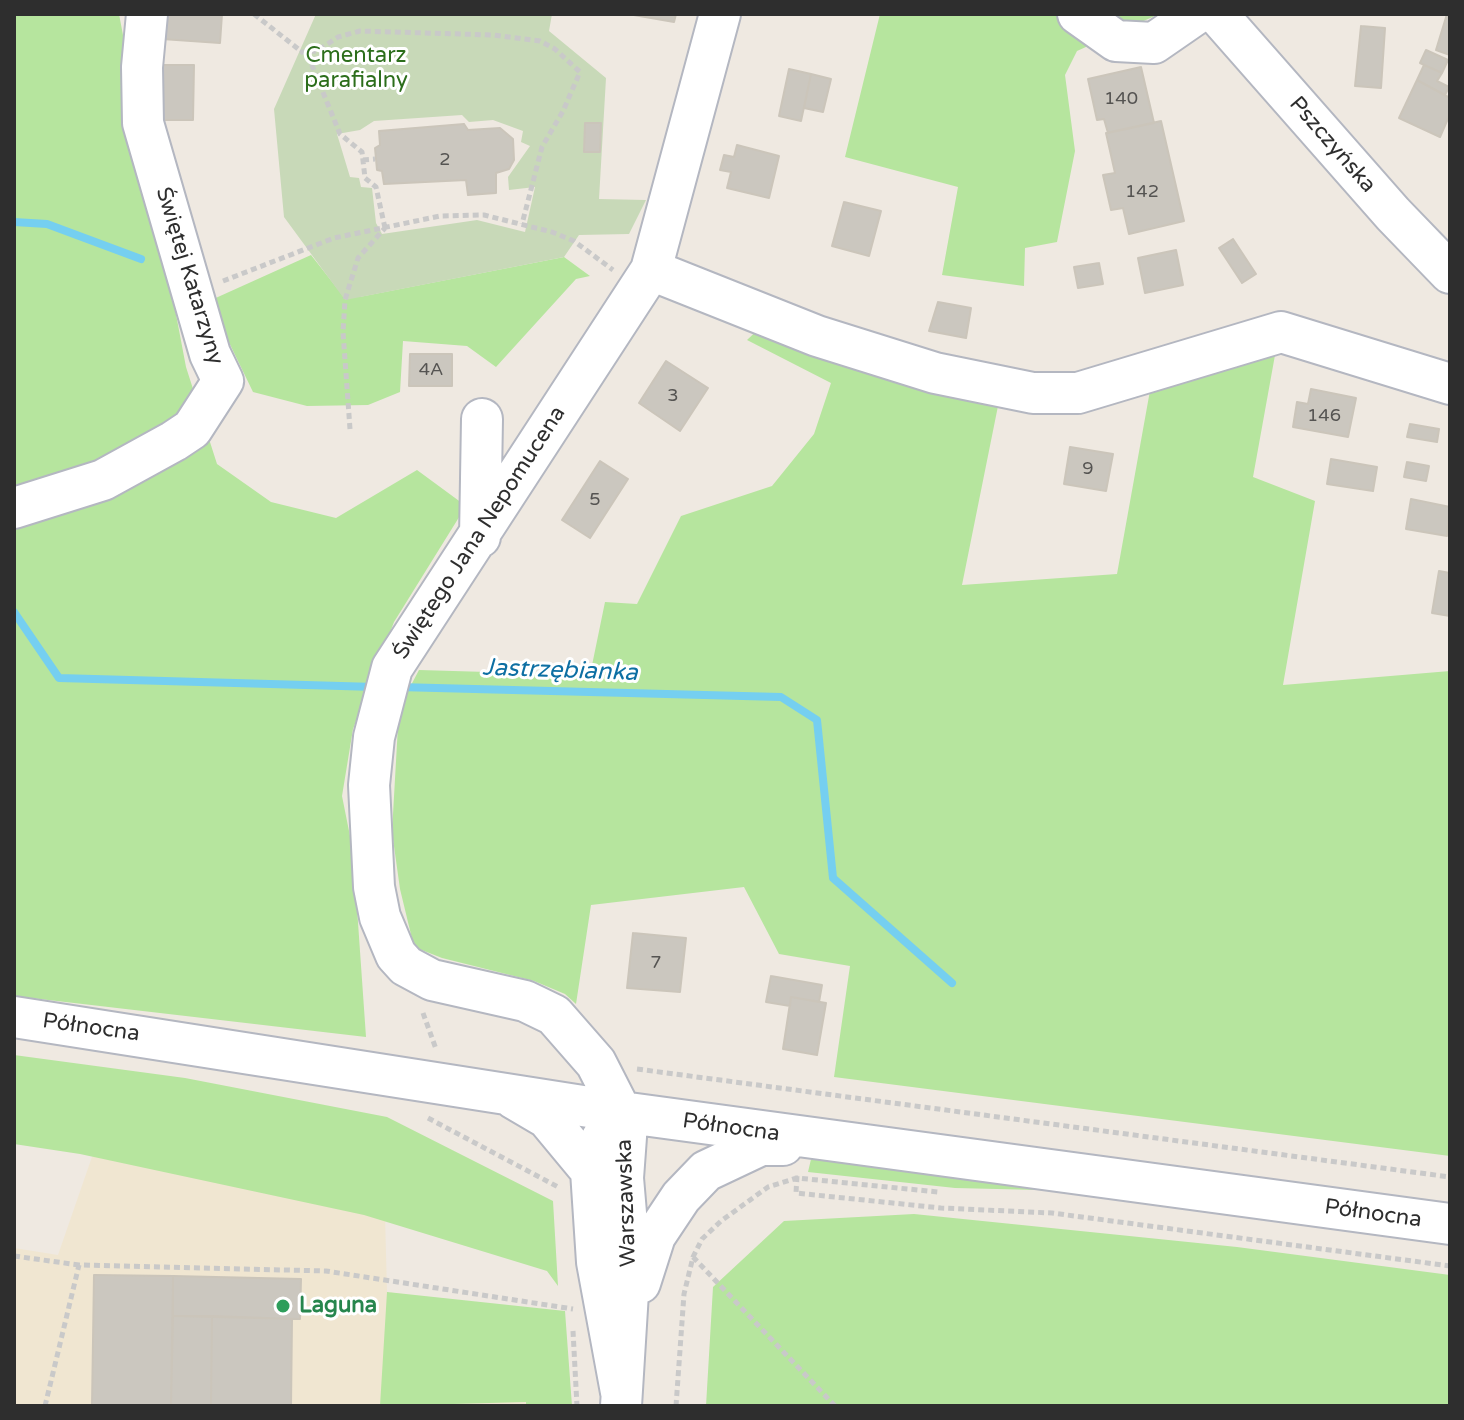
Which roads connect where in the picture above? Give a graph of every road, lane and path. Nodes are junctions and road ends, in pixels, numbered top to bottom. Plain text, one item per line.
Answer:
1 (147, 14) edge
2 (254, 14) edge
3 (720, 14) edge
4 (1078, 14) edge
5 (1196, 14) edge
6 (1217, 14) edge
7 (302, 52) junction
8 (375, 159) dead end
9 (363, 160) junction
10 (522, 224) junction
11 (385, 228) junction
12 (1450, 273) edge
13 (635, 277) junction
14 (192, 294) junction
15 (1450, 384) edge
16 (482, 419) dead end
17 (350, 429) dead end
18 (14, 508) edge
19 (480, 537) junction
20 (419, 1000) dead end
21 (14, 1017) edge
22 (436, 1050) dead end
23 (596, 1063) junction
24 (503, 1092) junction
25 (621, 1112) junction
26 (426, 1117) dead end
27 (845, 1144) junction
28 (1450, 1177) edge
29 (577, 1180) junction
30 (1450, 1224) edge
31 (14, 1256) edge
32 (693, 1257) junction
33 (79, 1265) junction
34 (1450, 1266) edge
35 (573, 1309) dead end
36 (625, 1321) junction
37 (621, 1399) edge
38 (45, 1406) edge
39 (676, 1406) edge
40 (835, 1406) edge

1 - 14 street, Świętej Katarzyny
2 - 7 path
3 - 13 street, Świętego Jana Nepomucena
4 - 5 street
6 - 12 street, Pszczyńska
7 - 9 path
7 - 10 path
8 - 9 path
9 - 11 path
10 - 11 path
10 - 13 path
11 - 14 path
11 - 17 path
13 - 15 street
13 - 19 street, Świętego Jana Nepomucena
14 - 18 street, Świętej Katarzyny
16 - 19 street
19 - 23 street, Świętego Jana Nepomucena
20 - 22 path
21 - 24 street, Północna
23 - 25 street, Świętego Jana Nepomucena
23 - 28 path
24 - 25 street, Północna
24 - 29 street
25 - 27 street, Północna
25 - 29 street, Warszawska
25 - 36 street, Warszawska
26 - 29 path
27 - 30 street, Północna
27 - 36 street
29 - 37 street, Warszawska
31 - 33 path
32 - 34 path
32 - 39 path
32 - 40 path
33 - 35 path
33 - 38 path
36 - 37 street, Warszawska

